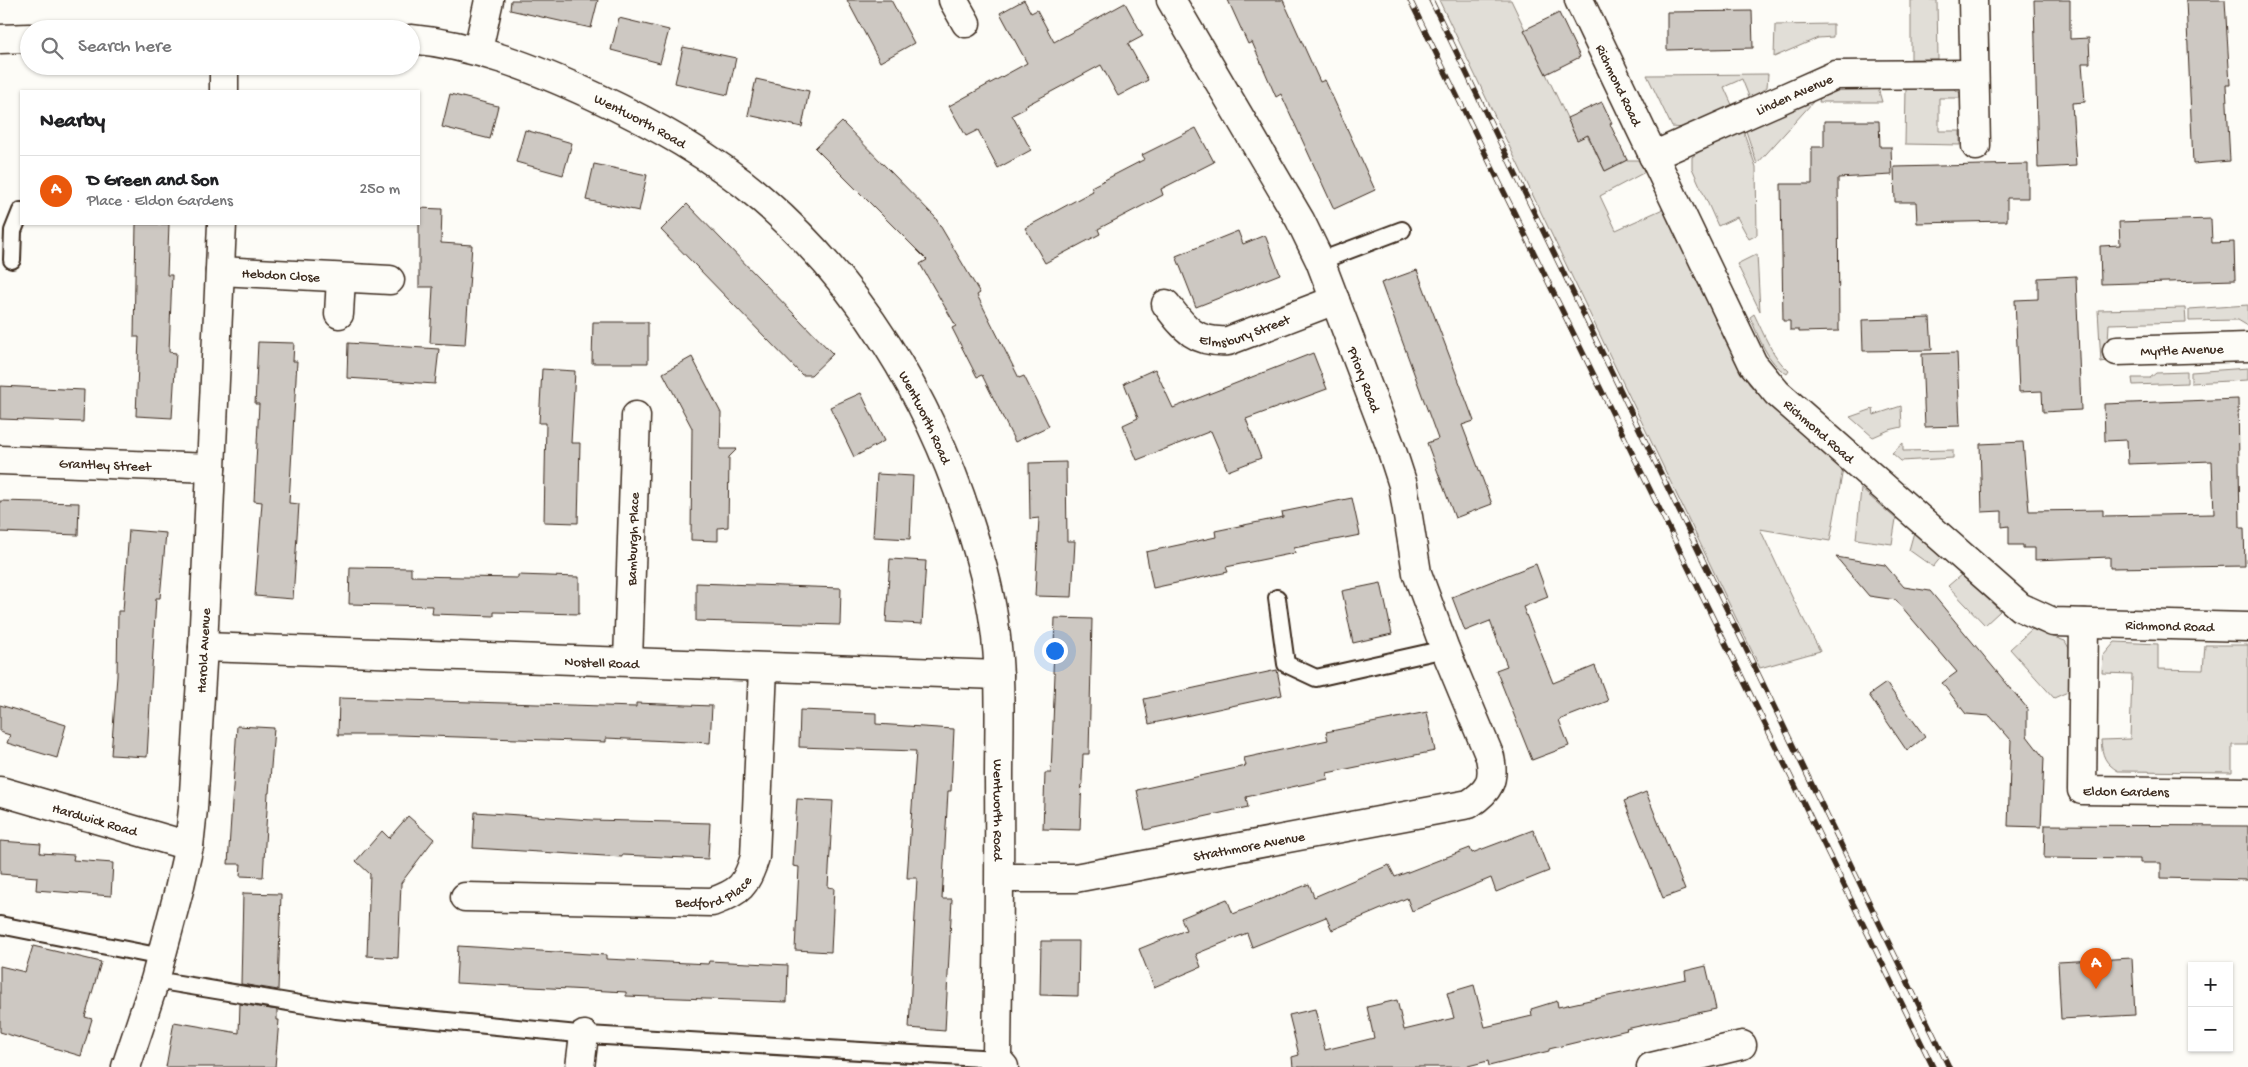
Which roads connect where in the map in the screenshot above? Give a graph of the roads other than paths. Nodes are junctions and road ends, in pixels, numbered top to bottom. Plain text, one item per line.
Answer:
1 (489, 0) edge
2 (953, 0) edge
3 (1170, 0) edge
4 (1579, 0) edge
5 (1973, 0) edge
6 (966, 23) dead end
7 (20, 38) edge
8 (0, 39) edge
9 (420, 40) edge
10 (478, 50) junction
11 (1974, 74) junction
12 (224, 75) edge
13 (224, 90) edge
14 (1976, 146) dead end
15 (1653, 156) junction
16 (20, 214) edge
17 (222, 225) edge
18 (1402, 230) dead end
19 (12, 260) dead end
20 (1320, 261) junction
21 (220, 271) junction
22 (341, 278) junction
23 (390, 280) dead end
24 (1334, 300) junction
25 (1166, 304) dead end
26 (339, 314) dead end
27 (2248, 347) edge
28 (2117, 351) dead end
29 (636, 416) dead end
30 (0, 460) edge
31 (211, 468) junction
32 (1277, 598) dead end
33 (2084, 622) junction
34 (2248, 627) edge
35 (203, 647) junction
36 (1445, 649) junction
37 (628, 661) junction
38 (763, 668) junction
39 (999, 675) junction
40 (1490, 785) joint
41 (0, 791) edge
42 (2248, 792) edge
43 (189, 846) junction
44 (1000, 878) junction
45 (465, 897) dead end
46 (0, 925) edge
47 (158, 969) junction
48 (584, 1034) junction
49 (1742, 1045) dead end
50 (1000, 1063) edge
51 (126, 1067) edge
52 (580, 1067) edge
53 (1651, 1067) edge

1 - 10 street
2 - 6 street
3 - 20 street, Priory Road
4 - 15 street, Richmond Road
5 - 11 street
7 - 8 street
9 - 10 street, Wentworth Road
10 - 39 street, Wentworth Road
11 - 14 street
11 - 15 street, Linden Avenue
12 - 13 street
15 - 33 street, Richmond Road
16 - 19 lane
17 - 21 street, Harold Avenue
18 - 20 lane
20 - 24 street, Priory Road
21 - 22 street, Hebdon Close
21 - 31 street, Harold Avenue
22 - 23 street, Hebdon Close
22 - 26 street
24 - 25 street, Elmsbury Street
24 - 36 street, Priory Road
27 - 28 street, Myrtle Avenue
29 - 37 street, Bamburgh Place
30 - 31 street, Grantley Street
31 - 35 street, Harold Avenue
32 - 36 lane
33 - 34 street, Richmond Road
33 - 42 street, Eldon Gardens
35 - 37 street, Nostell Road
35 - 43 street, Harold Avenue
36 - 40 street, Priory Road
37 - 38 street, Nostell Road
38 - 39 street, Nostell Road
38 - 45 street, Bedford Place
39 - 44 street, Wentworth Road
40 - 44 street, Strathmore Avenue
41 - 43 street, Hardwick Road
43 - 47 street, Harold Avenue
44 - 50 street, Wentworth Road
46 - 47 lane
47 - 48 lane
47 - 51 street, Harold Avenue
48 - 50 lane
48 - 52 street
49 - 53 street

